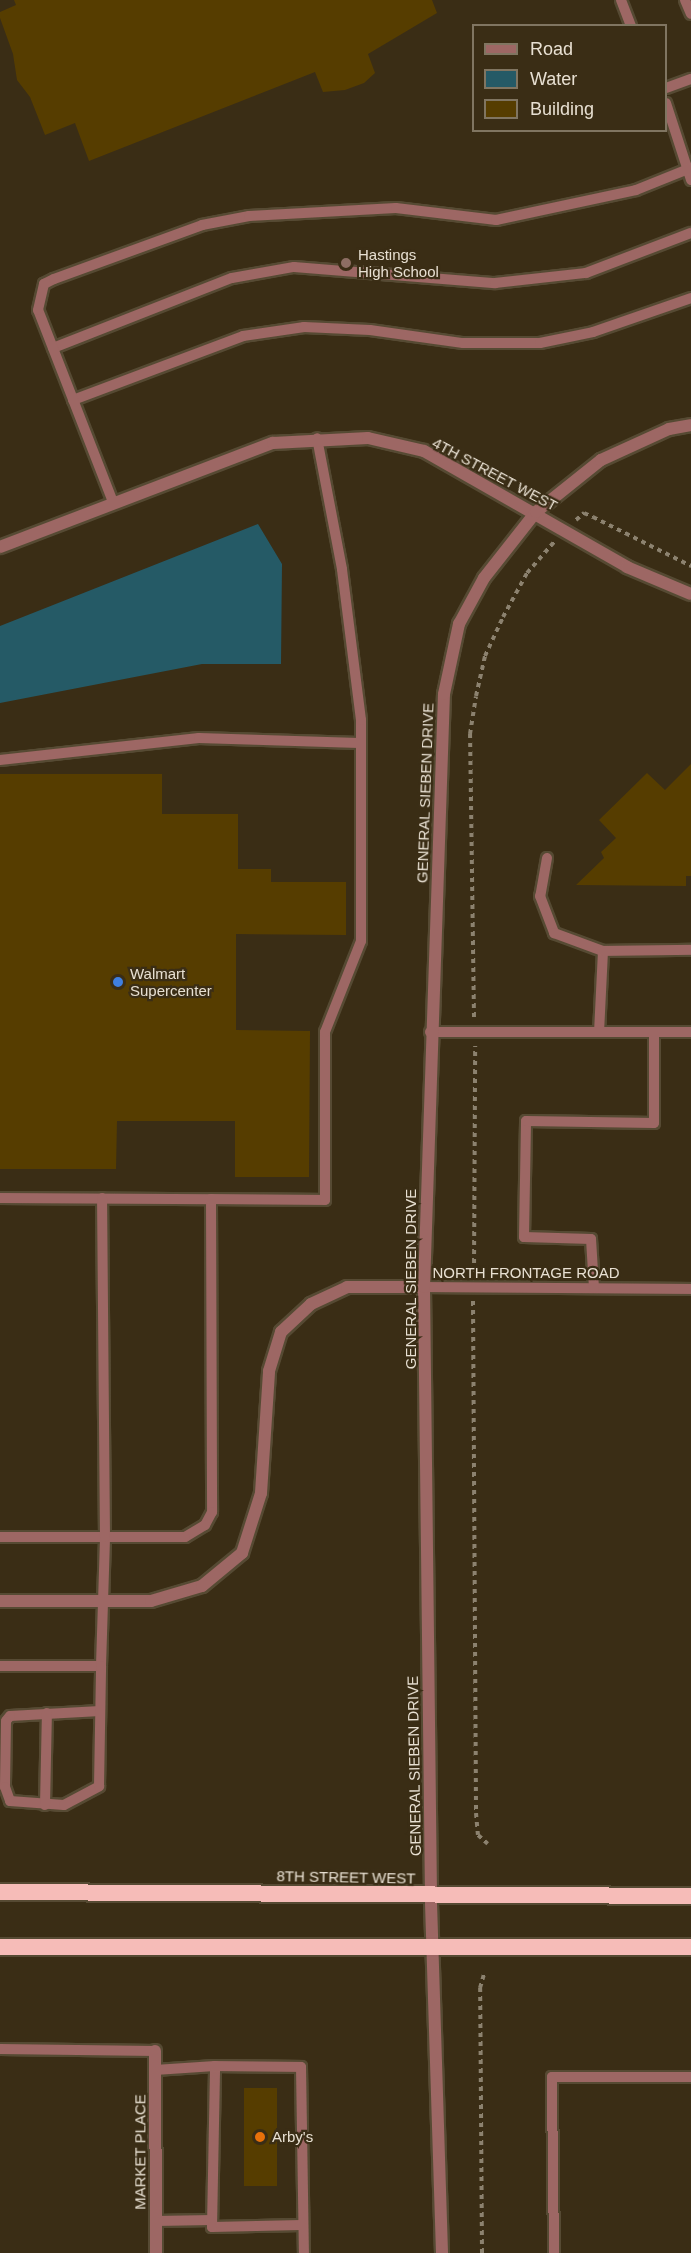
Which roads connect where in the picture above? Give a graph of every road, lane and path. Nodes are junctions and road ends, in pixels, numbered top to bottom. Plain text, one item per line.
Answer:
1 (621, 0) edge
2 (685, 0) edge
3 (691, 14) edge
4 (630, 24) edge
5 (691, 79) edge
6 (667, 88) edge
7 (667, 107) edge
8 (690, 173) edge
9 (691, 233) edge
10 (691, 298) edge
11 (53, 348) junction
12 (73, 400) junction
13 (691, 425) edge
14 (317, 438) junction
15 (113, 502) junction
16 (536, 512) junction
17 (593, 517) dead end
18 (565, 529) junction
19 (0, 547) edge
20 (691, 566) edge
21 (691, 594) edge
22 (359, 743) junction
23 (0, 760) edge
24 (547, 858) dead end
25 (691, 950) edge
26 (603, 951) junction
27 (430, 1032) junction
28 (474, 1032) junction
29 (599, 1032) junction
30 (654, 1032) junction
31 (691, 1032) edge
32 (0, 1198) edge
33 (102, 1198) junction
34 (211, 1199) junction
35 (424, 1287) junction
36 (474, 1287) junction
37 (594, 1288) junction
38 (691, 1289) edge
39 (0, 1537) edge
40 (105, 1537) junction
41 (0, 1601) edge
42 (102, 1601) junction
43 (0, 1666) edge
44 (101, 1666) junction
45 (100, 1711) junction
46 (46, 1713) junction
47 (45, 1805) junction
48 (488, 1845) dead end
49 (0, 1892) edge
50 (431, 1896) junction
51 (691, 1896) edge
52 (432, 1946) junction
53 (0, 1947) edge
54 (691, 1947) edge
55 (484, 1974) dead end
56 (0, 2049) edge
57 (155, 2051) joint
58 (215, 2066) junction
59 (155, 2070) junction
60 (691, 2077) edge
61 (212, 2220) junction
62 (156, 2221) junction
63 (301, 2225) junction
64 (156, 2253) edge
65 (304, 2253) edge
66 (442, 2253) edge
67 (482, 2253) edge
68 (554, 2253) edge

1 - 4 lane
2 - 3 lane
5 - 6 lane
7 - 8 lane
8 - 11 lane
9 - 11 lane
10 - 12 lane
11 - 12 lane
12 - 15 lane
13 - 16 street, GENERAL SIEBEN DRIVE
14 - 15 street, 4TH STREET WEST
14 - 16 street, 4TH STREET WEST
14 - 22 lane
15 - 19 street, 4TH STREET WEST
16 - 18 street, 4TH STREET WEST
16 - 27 street, GENERAL SIEBEN DRIVE
17 - 20 path
18 - 21 street, 4TH STREET WEST
18 - 28 path
22 - 23 lane
22 - 34 lane
24 - 26 lane
25 - 26 lane
26 - 29 lane
27 - 28 lane
27 - 35 street, GENERAL SIEBEN DRIVE
28 - 29 lane
28 - 36 path
29 - 30 lane
30 - 31 lane
30 - 37 lane
32 - 33 lane
33 - 34 lane
33 - 40 lane
34 - 40 lane
35 - 36 lane, NORTH FRONTAGE ROAD
35 - 42 street, NORTH FRONTAGE ROAD
35 - 50 street, GENERAL SIEBEN DRIVE
36 - 37 lane, NORTH FRONTAGE ROAD
36 - 48 path
37 - 38 lane, NORTH FRONTAGE ROAD
39 - 40 lane
40 - 42 lane
41 - 42 street, NORTH FRONTAGE ROAD
42 - 44 lane
43 - 44 lane
44 - 45 lane
45 - 46 lane
45 - 47 lane
46 - 47 lane
46 - 47 lane
49 - 50 highway, 8TH STREET WEST
50 - 51 highway, 8TH STREET WEST
50 - 52 street, GENERAL SIEBEN DRIVE
52 - 53 highway
52 - 54 highway
52 - 66 street, GENERAL SIEBEN DRIVE
55 - 67 path
56 - 57 lane
57 - 59 street, MARKET PLACE
58 - 59 lane
58 - 61 lane
58 - 63 lane
59 - 62 street, MARKET PLACE
60 - 68 lane
61 - 62 lane
61 - 63 lane
62 - 64 street, MARKET PLACE
63 - 65 lane

